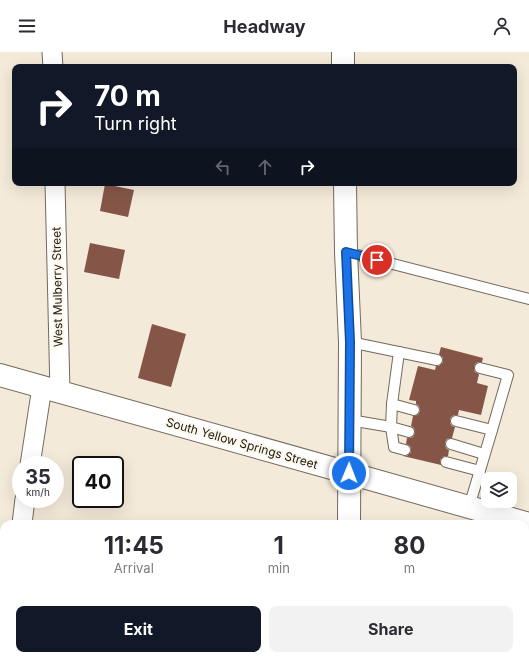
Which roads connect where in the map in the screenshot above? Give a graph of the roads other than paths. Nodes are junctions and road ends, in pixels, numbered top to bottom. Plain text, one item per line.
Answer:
1 (52, 52) edge
2 (342, 52) edge
3 (53, 64) edge
4 (343, 64) edge
5 (55, 186) edge
6 (345, 186) edge
7 (346, 252) junction
8 (529, 299) edge
9 (350, 342) junction
10 (399, 352) junction
11 (437, 360) dead end
12 (480, 368) dead end
13 (0, 375) edge
14 (51, 389) junction
15 (392, 404) junction
16 (414, 410) dead end
17 (350, 420) junction
18 (456, 421) dead end
19 (391, 427) junction
20 (492, 430) junction
21 (409, 432) dead end
22 (451, 444) dead end
23 (405, 450) dead end
24 (484, 454) junction
25 (32, 456) edge
26 (446, 462) dead end
27 (480, 471) junction
28 (349, 473) junction
29 (469, 507) junction
30 (24, 508) edge
31 (22, 520) edge
32 (349, 520) edge
33 (513, 520) edge

1 - 3 street
2 - 4 main road
5 - 14 street, West Mulberry Street
6 - 7 main road
7 - 8 lane
7 - 9 main road
9 - 10 lane
9 - 17 main road
10 - 11 lane
10 - 15 lane
12 - 20 lane
13 - 14 main road, South Yellow Springs Street
14 - 25 street, West Mulberry Street
14 - 28 main road, South Yellow Springs Street
15 - 16 lane
15 - 19 lane
17 - 19 lane
17 - 28 main road
18 - 20 lane
19 - 21 lane
19 - 23 lane
20 - 24 lane
22 - 24 lane
24 - 27 lane
26 - 27 lane
27 - 29 lane
28 - 29 main road, South Yellow Springs Street
28 - 32 main road
29 - 33 main road, South Yellow Springs Street
30 - 31 street

